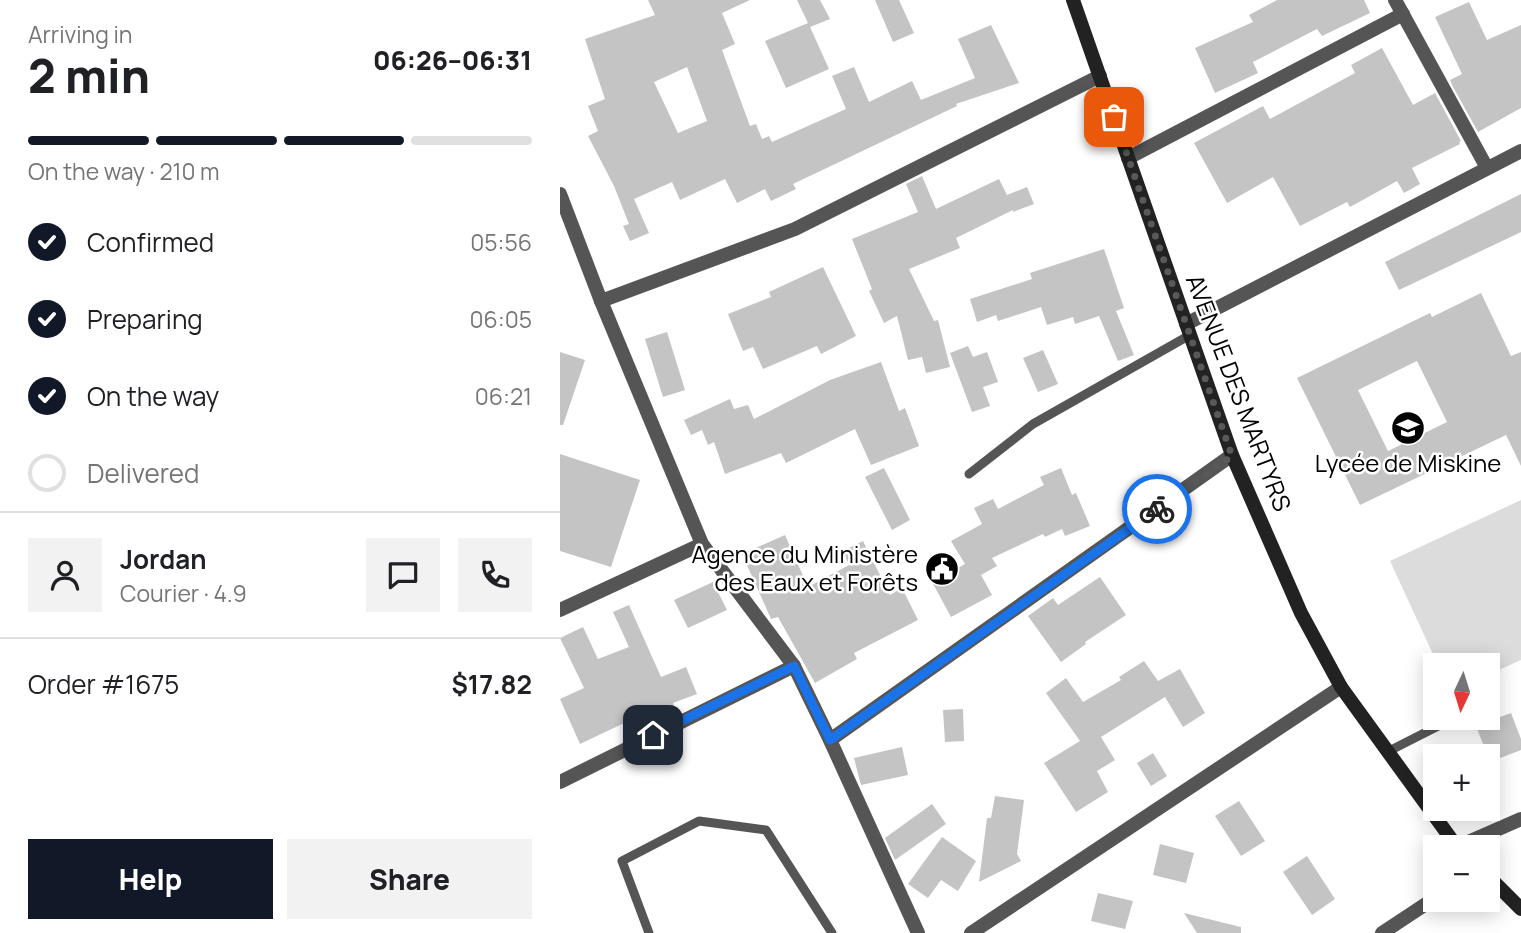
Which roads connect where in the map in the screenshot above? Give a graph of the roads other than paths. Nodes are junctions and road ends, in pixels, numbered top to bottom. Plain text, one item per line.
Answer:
1 (1073, 0) edge
2 (1395, 0) edge
3 (1403, 14) junction
4 (1100, 76) junction
5 (1521, 151) edge
6 (1128, 158) junction
7 (1486, 168) junction
8 (560, 194) edge
9 (601, 301) junction
10 (1188, 330) junction
11 (1232, 456) junction
12 (969, 474) dead end
13 (702, 544) junction
14 (560, 610) edge
15 (794, 666) junction
16 (1341, 687) junction
17 (1430, 730) edge
18 (830, 740) junction
19 (1387, 752) junction
20 (560, 782) edge
21 (1521, 819) edge
22 (1448, 835) edge
23 (1484, 835) edge
24 (1500, 888) edge
25 (1423, 906) edge
26 (1521, 909) edge
27 (649, 933) edge
28 (832, 933) edge
29 (918, 933) edge
30 (971, 933) edge
31 (1382, 933) edge

1 - 4 main road, AVENUE DES MARTYRS
2 - 3 street
3 - 6 street
3 - 7 street
4 - 6 main road, AVENUE DES MARTYRS
4 - 9 street
5 - 7 street
6 - 10 main road, AVENUE DES MARTYRS
7 - 10 street
8 - 9 street
9 - 13 street
10 - 11 main road, AVENUE DES MARTYRS
10 - 12 lane
11 - 16 main road, AVENUE DES MARTYRS
11 - 18 street
13 - 14 street
13 - 15 street
15 - 18 street
15 - 20 street
16 - 19 main road, AVENUE DES MARTYRS
16 - 30 street
17 - 19 lane
18 - 29 street
19 - 22 main road, AVENUE DES MARTYRS
21 - 23 street
24 - 26 main road
25 - 31 street
27 - 28 lane

